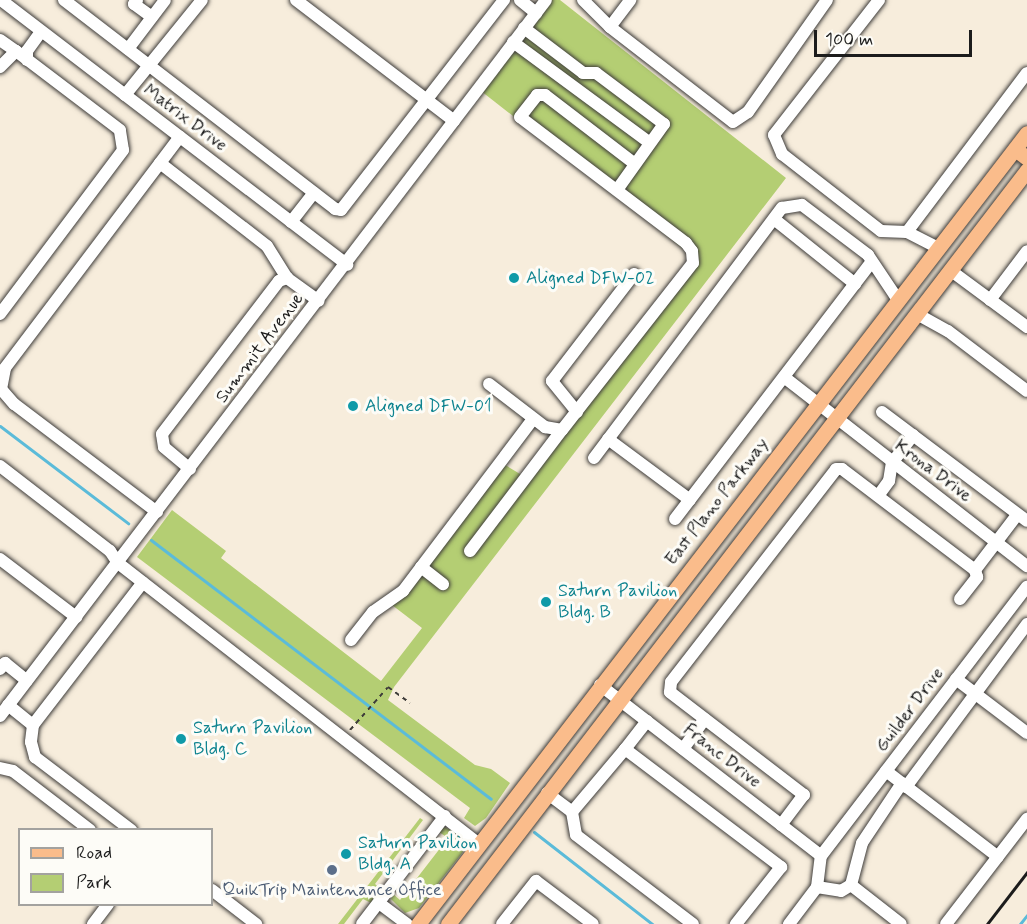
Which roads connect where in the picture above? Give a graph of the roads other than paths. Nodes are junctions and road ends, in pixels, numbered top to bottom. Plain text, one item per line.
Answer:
1 (64, 0) edge
2 (137, 0) edge
3 (165, 0) edge
4 (202, 0) edge
5 (296, 0) edge
6 (504, 0) edge
7 (520, 0) edge
8 (546, 0) edge
9 (630, 0) edge
10 (827, 0) edge
11 (879, 0) edge
12 (8, 2) edge
13 (589, 3) edge
14 (536, 12) junction
15 (152, 17) junction
16 (610, 27) junction
17 (524, 28) junction
18 (41, 32) junction
19 (0, 40) edge
20 (513, 42) junction
21 (128, 49) junction
22 (551, 49) junction
23 (16, 51) junction
24 (27, 60) junction
25 (540, 62) junction
26 (149, 66) junction
27 (0, 67) edge
28 (583, 73) junction
29 (1027, 74) edge
30 (573, 86) junction
31 (125, 95) junction
32 (426, 100) junction
33 (454, 121) junction
34 (1027, 133) edge
35 (180, 137) junction
36 (650, 143) junction
37 (1021, 153) edge
38 (160, 163) junction
39 (635, 164) junction
40 (1027, 170) edge
41 (617, 190) junction
42 (314, 193) junction
43 (774, 219) junction
44 (291, 222) junction
45 (907, 232) junction
46 (939, 248) junction
47 (1027, 251) edge
48 (870, 264) junction
49 (346, 265) junction
50 (950, 270) junction
51 (634, 274) dead end
52 (287, 279) junction
53 (855, 284) junction
54 (898, 300) junction
55 (990, 300) junction
56 (319, 301) junction
57 (0, 314) edge
58 (917, 314) junction
59 (1027, 327) edge
60 (784, 377) junction
61 (489, 384) dead end
62 (1027, 392) edge
63 (817, 406) junction
64 (577, 412) junction
65 (882, 412) dead end
66 (533, 419) junction
67 (835, 419) junction
68 (562, 430) junction
69 (913, 435) junction
70 (608, 439) junction
71 (594, 458) dead end
72 (892, 463) junction
73 (0, 466) edge
74 (190, 469) junction
75 (878, 496) junction
76 (690, 500) junction
77 (157, 512) junction
78 (1022, 518) edge
79 (675, 519) dead end
80 (996, 542) junction
81 (708, 545) junction
82 (470, 551) dead end
83 (726, 558) junction
84 (0, 559) edge
85 (118, 563) junction
86 (1027, 566) edge
87 (421, 567) junction
88 (975, 570) junction
89 (143, 582) junction
90 (443, 584) dead end
91 (1027, 587) edge
92 (960, 599) dead end
93 (76, 617) junction
94 (1027, 624) edge
95 (351, 640) dead end
96 (2, 663) edge
97 (956, 679) junction
98 (27, 681) junction
99 (600, 685) junction
100 (974, 693) junction
101 (619, 700) junction
102 (8, 705) junction
103 (0, 716) edge
104 (705, 719) junction
105 (647, 721) junction
106 (33, 725) junction
107 (1027, 733) edge
108 (625, 749) junction
109 (683, 749) junction
110 (0, 768) edge
111 (886, 771) junction
112 (904, 785) junction
113 (547, 793) junction
114 (503, 812) junction
115 (572, 812) junction
116 (445, 816) junction
117 (1027, 819) edge
118 (522, 825) junction
119 (781, 825) junction
120 (87, 828) edge
121 (128, 828) edge
122 (479, 843) junction
123 (821, 856) junction
124 (998, 856) junction
125 (851, 885) junction
126 (817, 887) junction
127 (213, 891) edge
128 (379, 903) junction
129 (106, 906) edge
130 (93, 924) edge
131 (256, 924) edge
132 (362, 924) edge
133 (407, 924) edge
134 (418, 924) edge
135 (448, 924) edge
136 (502, 924) edge
137 (593, 924) edge
138 (693, 924) edge
139 (736, 924) edge
140 (789, 924) edge
141 (901, 924) edge
142 (946, 924) edge

1 - 21 street
2 - 15 street
3 - 15 street
4 - 26 street
5 - 32 street
6 - 32 street
7 - 14 street
8 - 14 street, Summit Avenue
9 - 16 street
10 - 16 street
11 - 45 street
12 - 18 street, Matrix Drive
13 - 16 street
14 - 17 street, Summit Avenue
15 - 21 street
17 - 20 street, Summit Avenue
17 - 22 street
18 - 24 street
18 - 31 street, Matrix Drive
19 - 23 street
20 - 25 street
20 - 33 street, Summit Avenue
21 - 26 street
22 - 25 street
22 - 28 street
23 - 24 street
23 - 27 street
24 - 57 street
25 - 30 street
26 - 31 street
26 - 42 street
28 - 30 street
28 - 36 street
29 - 45 street
30 - 36 street
31 - 35 street, Matrix Drive
32 - 33 street
32 - 42 street
33 - 49 street, Summit Avenue
34 - 37 main road, East Plano Parkway
35 - 38 street
35 - 44 street, Matrix Drive
36 - 39 street
37 - 46 main road, East Plano Parkway
38 - 52 street
38 - 77 street
39 - 41 street
39 - 41 street
40 - 50 main road
41 - 64 street
42 - 44 street
43 - 48 street
43 - 53 street
43 - 70 street
44 - 49 street, Matrix Drive
45 - 46 street
46 - 54 main road, East Plano Parkway
47 - 55 street
48 - 53 street
48 - 54 street
49 - 56 street, Summit Avenue
50 - 55 street
50 - 58 main road
51 - 64 street
52 - 56 street
52 - 74 street
53 - 60 street
54 - 58 main road
54 - 63 main road, East Plano Parkway
55 - 59 street
56 - 74 street, Summit Avenue
58 - 62 street
58 - 67 main road
60 - 63 street, Krona Drive
60 - 76 street
61 - 66 street
63 - 67 street, Krona Drive
63 - 81 main road, East Plano Parkway
64 - 68 street
65 - 69 street
66 - 68 street
66 - 87 street
67 - 72 street, Krona Drive
67 - 83 main road
68 - 82 street
69 - 72 street
69 - 78 street
70 - 71 street
70 - 76 street
72 - 75 street
72 - 80 street, Krona Drive
73 - 85 street
74 - 77 street, Summit Avenue
75 - 88 street
75 - 104 street
76 - 79 street
77 - 85 street, Summit Avenue
78 - 80 street
80 - 86 street, Krona Drive
80 - 88 street
81 - 83 main road
81 - 99 main road, East Plano Parkway
83 - 101 main road
84 - 93 street
85 - 89 street
85 - 93 street, Summit Avenue
87 - 90 street
87 - 95 street
88 - 92 street
89 - 106 street
89 - 116 street
91 - 97 street, Guilder Drive
93 - 98 street, Summit Avenue
94 - 100 street
96 - 98 street
97 - 100 street
97 - 111 street, Guilder Drive
98 - 102 street, Summit Avenue
99 - 101 street, Franc Drive
99 - 114 main road, East Plano Parkway
100 - 107 street
100 - 112 street
101 - 105 street, Franc Drive
101 - 113 main road
102 - 103 street, Summit Avenue
102 - 106 street
104 - 109 street
104 - 119 street
105 - 108 street
105 - 109 street, Franc Drive
106 - 121 street
108 - 115 street
108 - 139 street
109 - 119 street, Franc Drive
110 - 120 street
111 - 112 street
111 - 123 street, Guilder Drive
112 - 124 street
112 - 125 street
113 - 115 street
113 - 118 main road
114 - 118 main road
114 - 122 main road, East Plano Parkway
115 - 138 street
116 - 122 street
116 - 128 street
117 - 124 street
118 - 135 main road
119 - 123 street, Franc Drive
122 - 134 main road, East Plano Parkway
123 - 126 street
124 - 142 street
125 - 126 street
125 - 141 street
126 - 140 street
127 - 131 street
128 - 132 street
128 - 133 street
129 - 130 street
136 - 137 street

